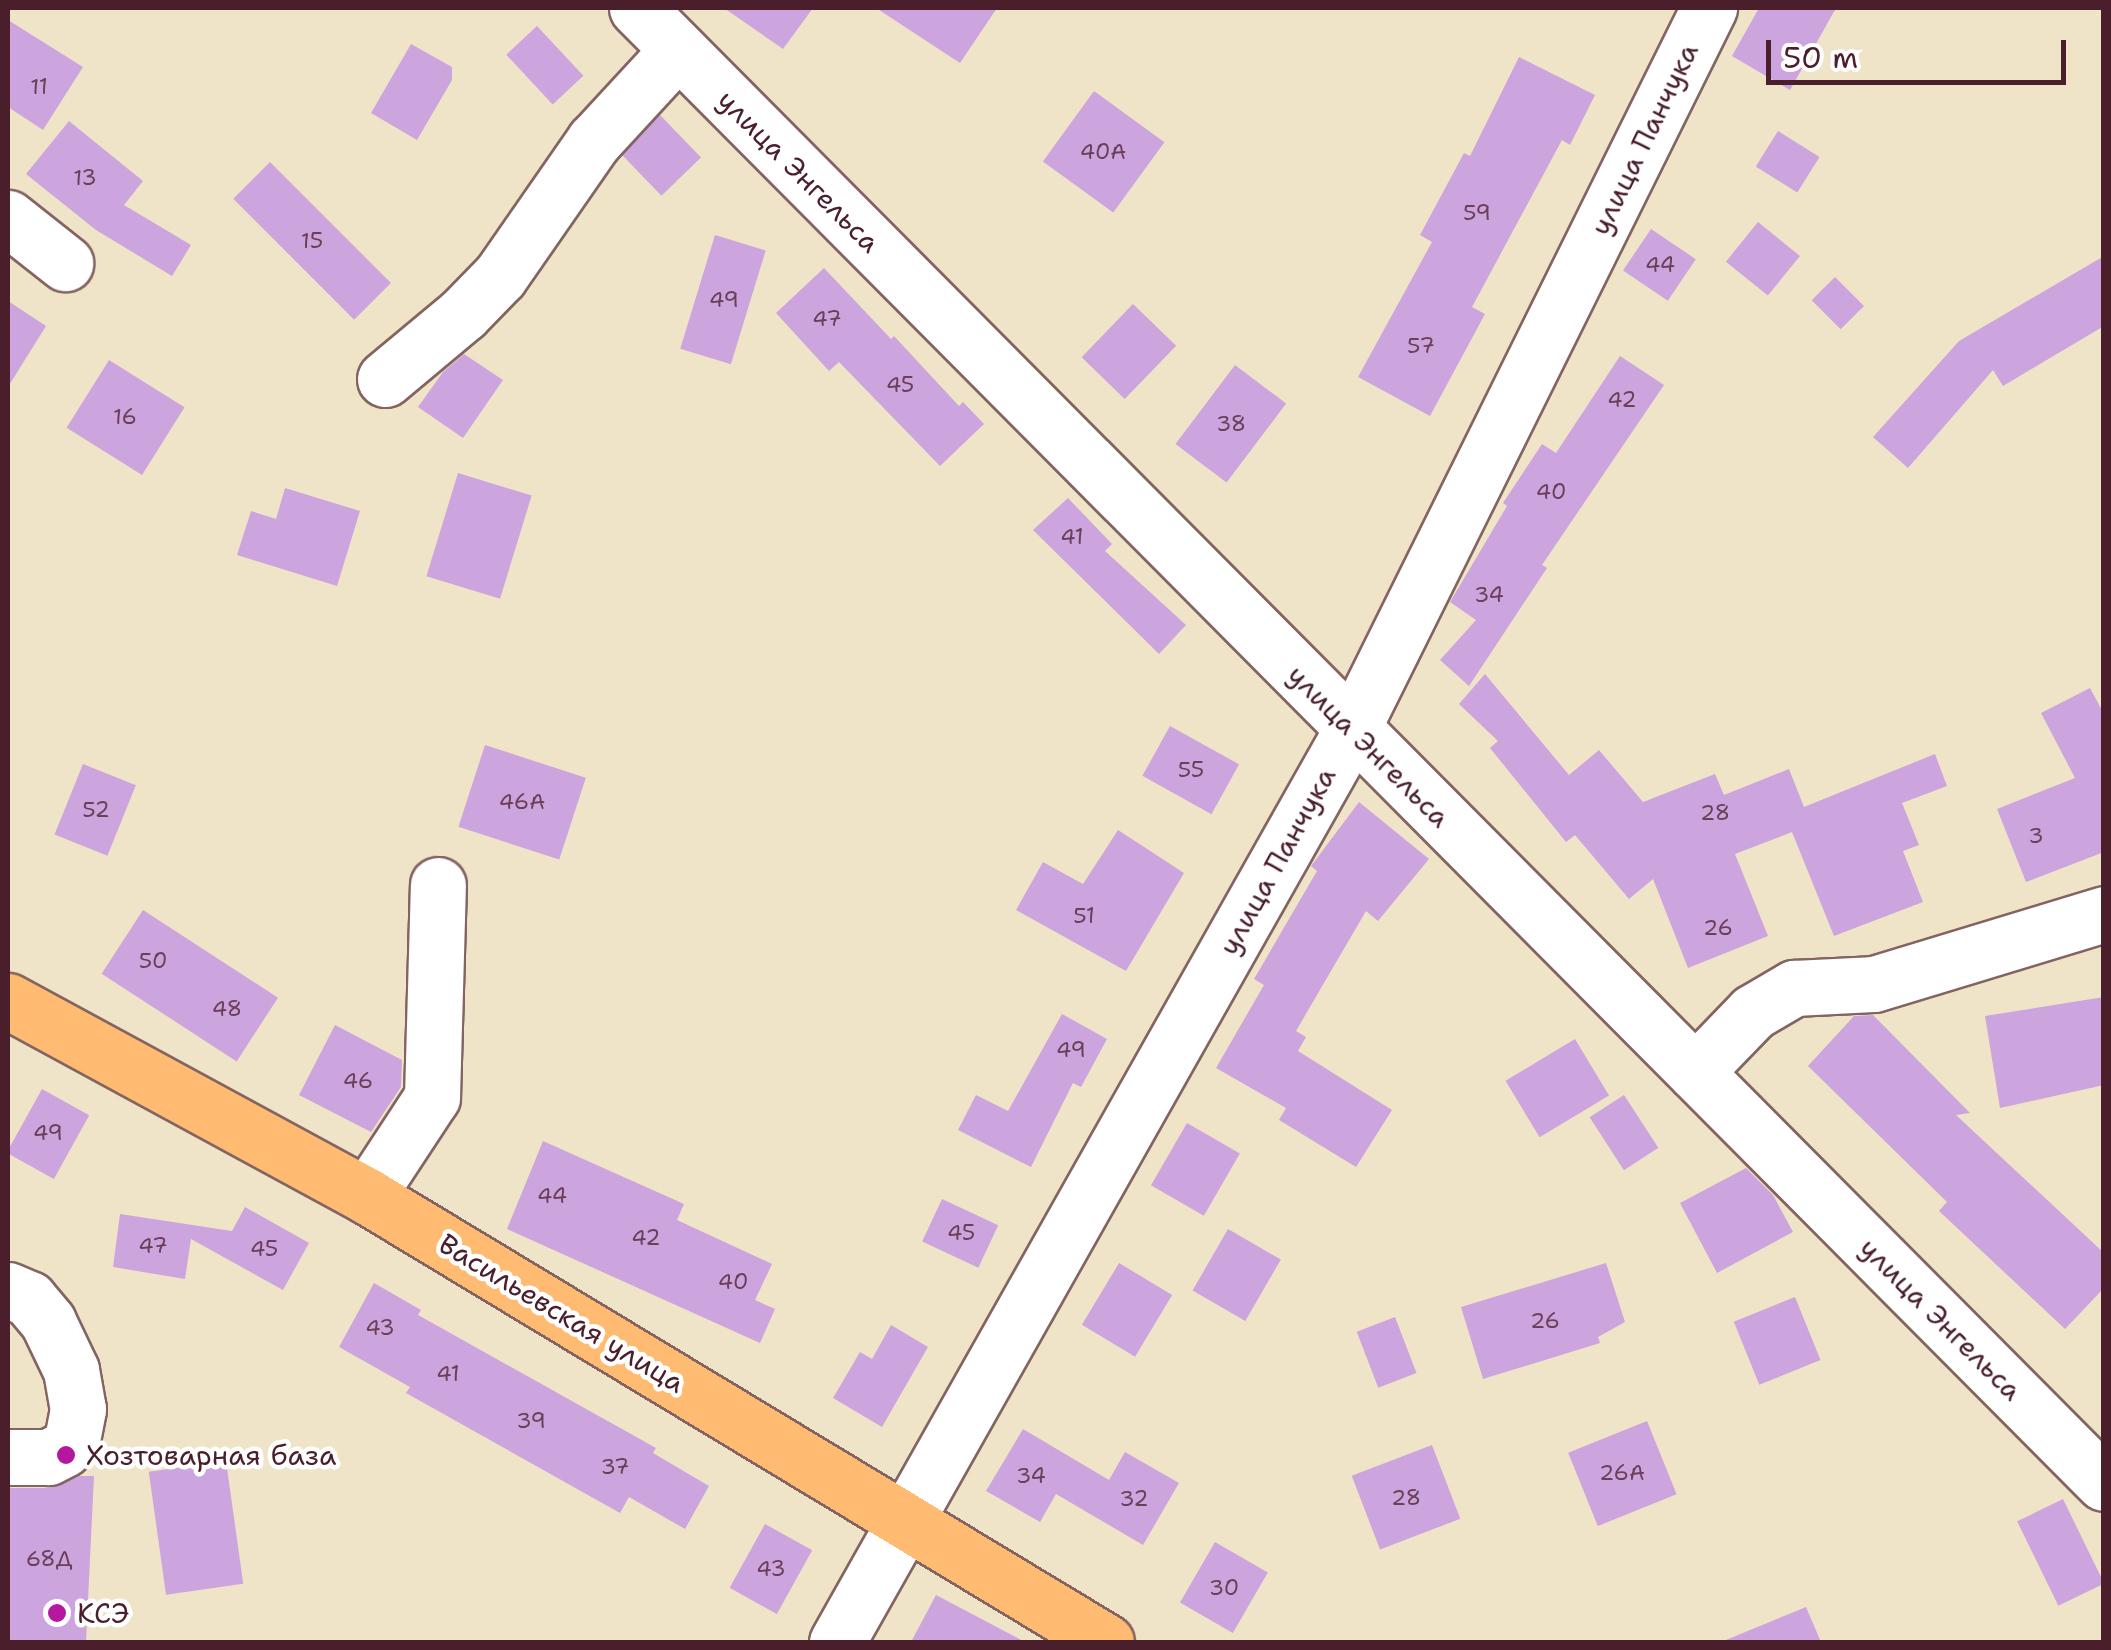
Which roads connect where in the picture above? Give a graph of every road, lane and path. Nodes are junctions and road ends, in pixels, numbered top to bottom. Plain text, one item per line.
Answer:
1 (637, 8) edge
2 (1709, 8) edge
3 (678, 50) junction
4 (8, 218) edge
5 (64, 263) dead end
6 (385, 379) dead end
7 (1352, 729) junction
8 (438, 885) dead end
9 (2104, 914) edge
10 (8, 1001) edge
11 (1694, 1072) junction
12 (367, 1196) junction
13 (8, 1290) edge
14 (8, 1457) edge
15 (2104, 1482) edge
16 (906, 1518) junction
17 (837, 1642) edge
18 (1106, 1642) edge

1 - 3 street, улица Энгельса
2 - 7 street, улица Панчука
3 - 6 street
3 - 7 street, улица Энгельса
4 - 5 street
7 - 11 street, улица Энгельса
7 - 16 street, улица Панчука
8 - 12 street
9 - 11 street
10 - 12 main road, Васильевская улица
11 - 15 street, улица Энгельса
12 - 16 main road, Васильевская улица
13 - 14 street
16 - 17 street, улица Панчука
16 - 18 main road, Васильевская улица

